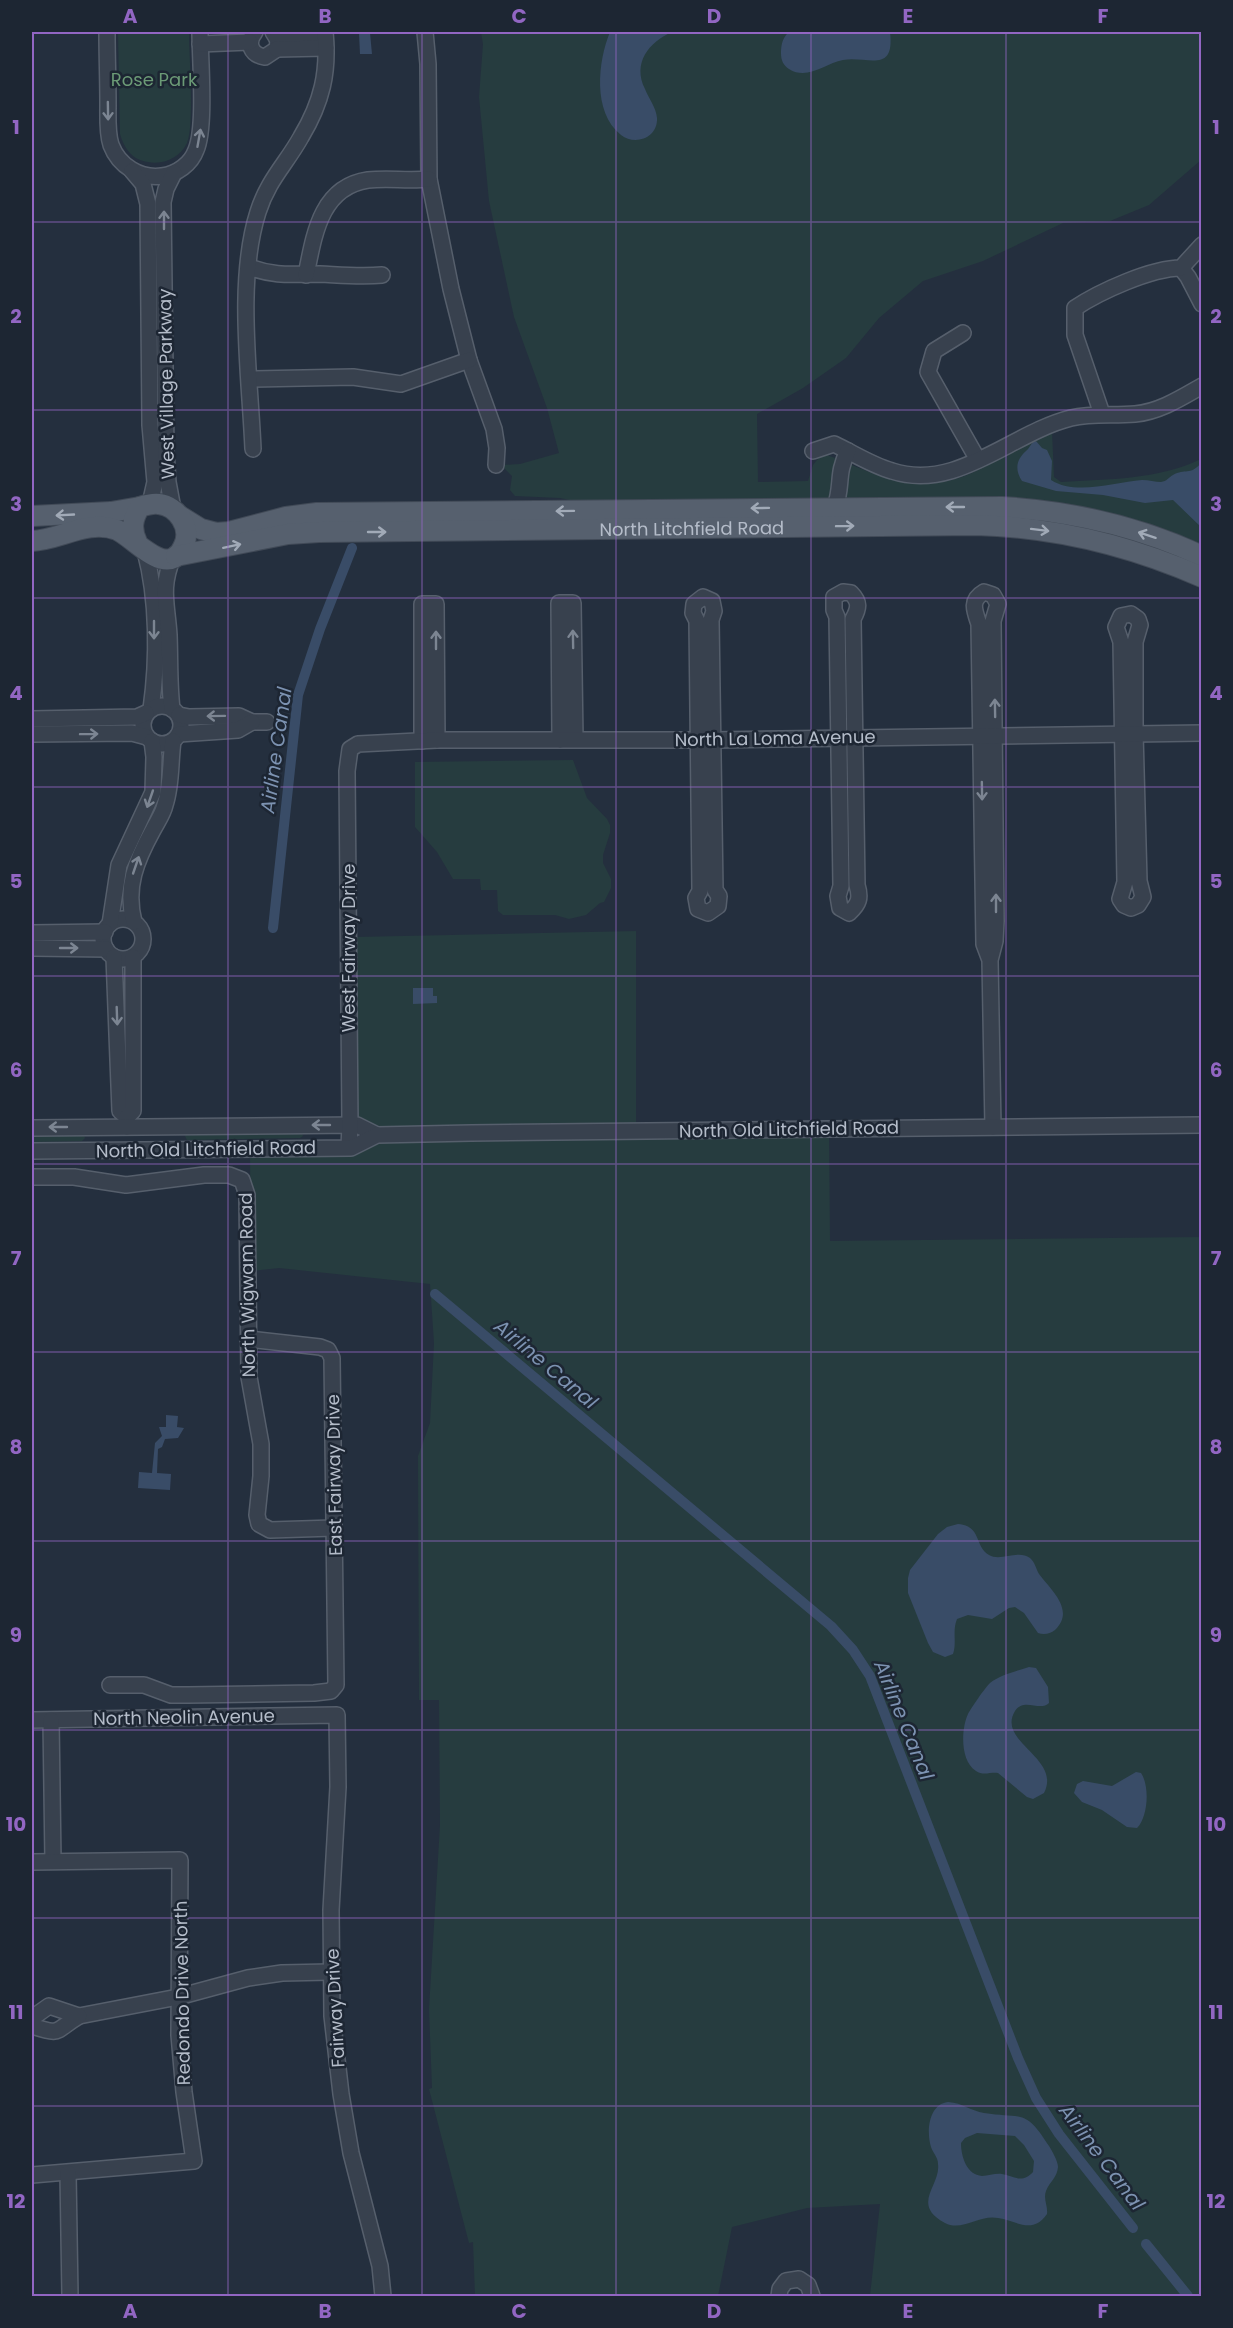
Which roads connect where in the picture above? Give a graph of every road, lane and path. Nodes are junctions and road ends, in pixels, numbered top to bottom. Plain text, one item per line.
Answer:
1 (107, 32) edge
2 (425, 32) edge
3 (252, 37) edge
4 (200, 38) edge
5 (326, 39) edge
6 (276, 40) edge
7 (132, 171) junction
8 (174, 173) junction
9 (429, 179) junction
10 (1202, 245) edge
11 (156, 259) junction
12 (249, 267) junction
13 (1181, 268) junction
14 (306, 275) junction
15 (382, 275) dead end
16 (1202, 303) edge
17 (963, 333) dead end
18 (469, 360) junction
19 (250, 379) junction
20 (1202, 386) edge
21 (1102, 414) junction
22 (254, 449) dead end
23 (813, 451) dead end
24 (848, 451) junction
25 (978, 460) junction
26 (496, 465) dead end
27 (145, 505) junction
28 (835, 507) junction
29 (176, 513) junction
30 (32, 516) edge
31 (318, 523) junction
32 (287, 525) junction
33 (32, 542) edge
34 (141, 547) junction
35 (1202, 556) edge
36 (174, 557) junction
37 (1202, 576) edge
38 (846, 663) dead end
39 (987, 663) dead end
40 (1128, 664) dead end
41 (705, 665) dead end
42 (567, 669) dead end
43 (429, 671) dead end
44 (149, 711) junction
45 (175, 712) junction
46 (32, 719) edge
47 (1129, 733) junction
48 (1202, 733) edge
49 (32, 734) edge
50 (988, 735) junction
51 (176, 737) junction
52 (847, 737) junction
53 (149, 739) junction
54 (567, 739) junction
55 (706, 740) junction
56 (430, 741) junction
57 (350, 750) joint
58 (1131, 825) dead end
59 (848, 827) dead end
60 (707, 830) dead end
61 (135, 922) junction
62 (108, 928) junction
63 (32, 933) edge
64 (32, 948) edge
65 (110, 953) junction
66 (133, 957) junction
67 (127, 1122) junction
68 (350, 1125) junction
69 (1202, 1125) edge
70 (993, 1127) junction
71 (32, 1128) edge
72 (377, 1135) junction
73 (349, 1147) junction
74 (71, 1150) junction
75 (32, 1151) edge
76 (32, 1177) edge
77 (248, 1340) junction
78 (334, 1528) junction
79 (110, 1686) dead end
80 (337, 1715) joint
81 (32, 1720) edge
82 (51, 1720) junction
83 (53, 1861) junction
84 (32, 1862) edge
85 (330, 1972) junction
86 (178, 1997) junction
87 (79, 2016) junction
88 (32, 2018) edge
89 (32, 2026) edge
90 (68, 2173) junction
91 (32, 2175) edge
92 (70, 2296) edge
93 (383, 2296) edge
94 (779, 2296) edge
95 (812, 2296) edge

1 -> 7 street, West Village Parkway
2 - 9 street
3 - 4 street
3 - 6 street
8 -> 4 street, West Village Parkway
5 - 6 street
5 - 12 street
7 - 8 street
7 - 11 street, West Village Parkway
11 -> 8 street, West Village Parkway
9 - 14 street
9 - 18 street
10 - 13 street
11 - 27 street, West Village Parkway
11 - 29 street, West Village Parkway
12 - 14 street
12 - 19 street
13 - 16 street
13 - 21 street
14 - 15 street
17 - 25 street
18 - 19 street
18 - 26 street
19 - 22 street
20 - 21 street
21 - 25 street
23 - 24 street
24 - 25 street
24 - 28 street
27 - 29 main road
27 -> 30 main road
27 - 34 main road
28 -> 31 main road, North Litchfield Road
35 -> 28 main road, North Litchfield Road
29 - 32 main road, North Litchfield Road
29 - 36 main road
31 - 32 main road, North Litchfield Road
31 -> 37 main road, North Litchfield Road
36 -> 32 main road, North Litchfield Road
33 - 34 main road
34 - 36 main road
34 -> 44 street
36 - 45 street
38 - 52 street
39 - 50 street
40 - 47 street
41 - 55 street
42 - 54 street
43 - 56 street
44 - 45 street
44 - 46 street
44 - 53 street
45 - 51 street
51 -> 45 street
47 - 48 street, North La Loma Avenue
47 - 50 street, North La Loma Avenue
47 - 58 street
49 -> 53 street
50 - 52 street, North La Loma Avenue
50 - 70 street
51 - 53 street
61 -> 51 street
52 - 55 street, North La Loma Avenue
52 - 59 street
53 -> 62 street
54 - 55 street, North La Loma Avenue
54 - 56 street, North La Loma Avenue
55 - 60 street
56 - 57 street, North La Loma Avenue
57 - 68 street, West Fairway Drive
61 - 62 street
61 - 66 street
62 - 63 street
62 - 65 street
64 -> 65 street
65 - 66 street
65 -> 67 street
66 - 67 street
68 -> 67 street, North Old Litchfield Road
67 -> 71 street, North Old Litchfield Road
67 - 74 street
68 - 72 street, North Old Litchfield Road
68 - 73 street, West Fairway Drive
69 - 70 street, North Old Litchfield Road
70 - 72 street, North Old Litchfield Road
72 - 73 street, North Old Litchfield Road
73 - 74 street, North Old Litchfield Road
74 - 75 street, North Old Litchfield Road
76 - 77 street, North Wigwam Road
77 - 78 street, East Fairway Drive
77 - 78 street, North Wigwam Road
78 - 79 street, East Fairway Drive
80 - 82 street, North Neolin Avenue
80 - 85 street, Fairway Drive
81 - 82 street, North Neolin Avenue
82 - 83 street
83 - 84 street
83 - 86 street, Redondo Drive North
85 - 86 street
85 - 93 street, Fairway Drive
86 - 87 street
86 - 90 street, Redondo Drive North
87 - 88 street
87 - 89 street
90 - 91 street
90 - 92 street
94 - 95 street

